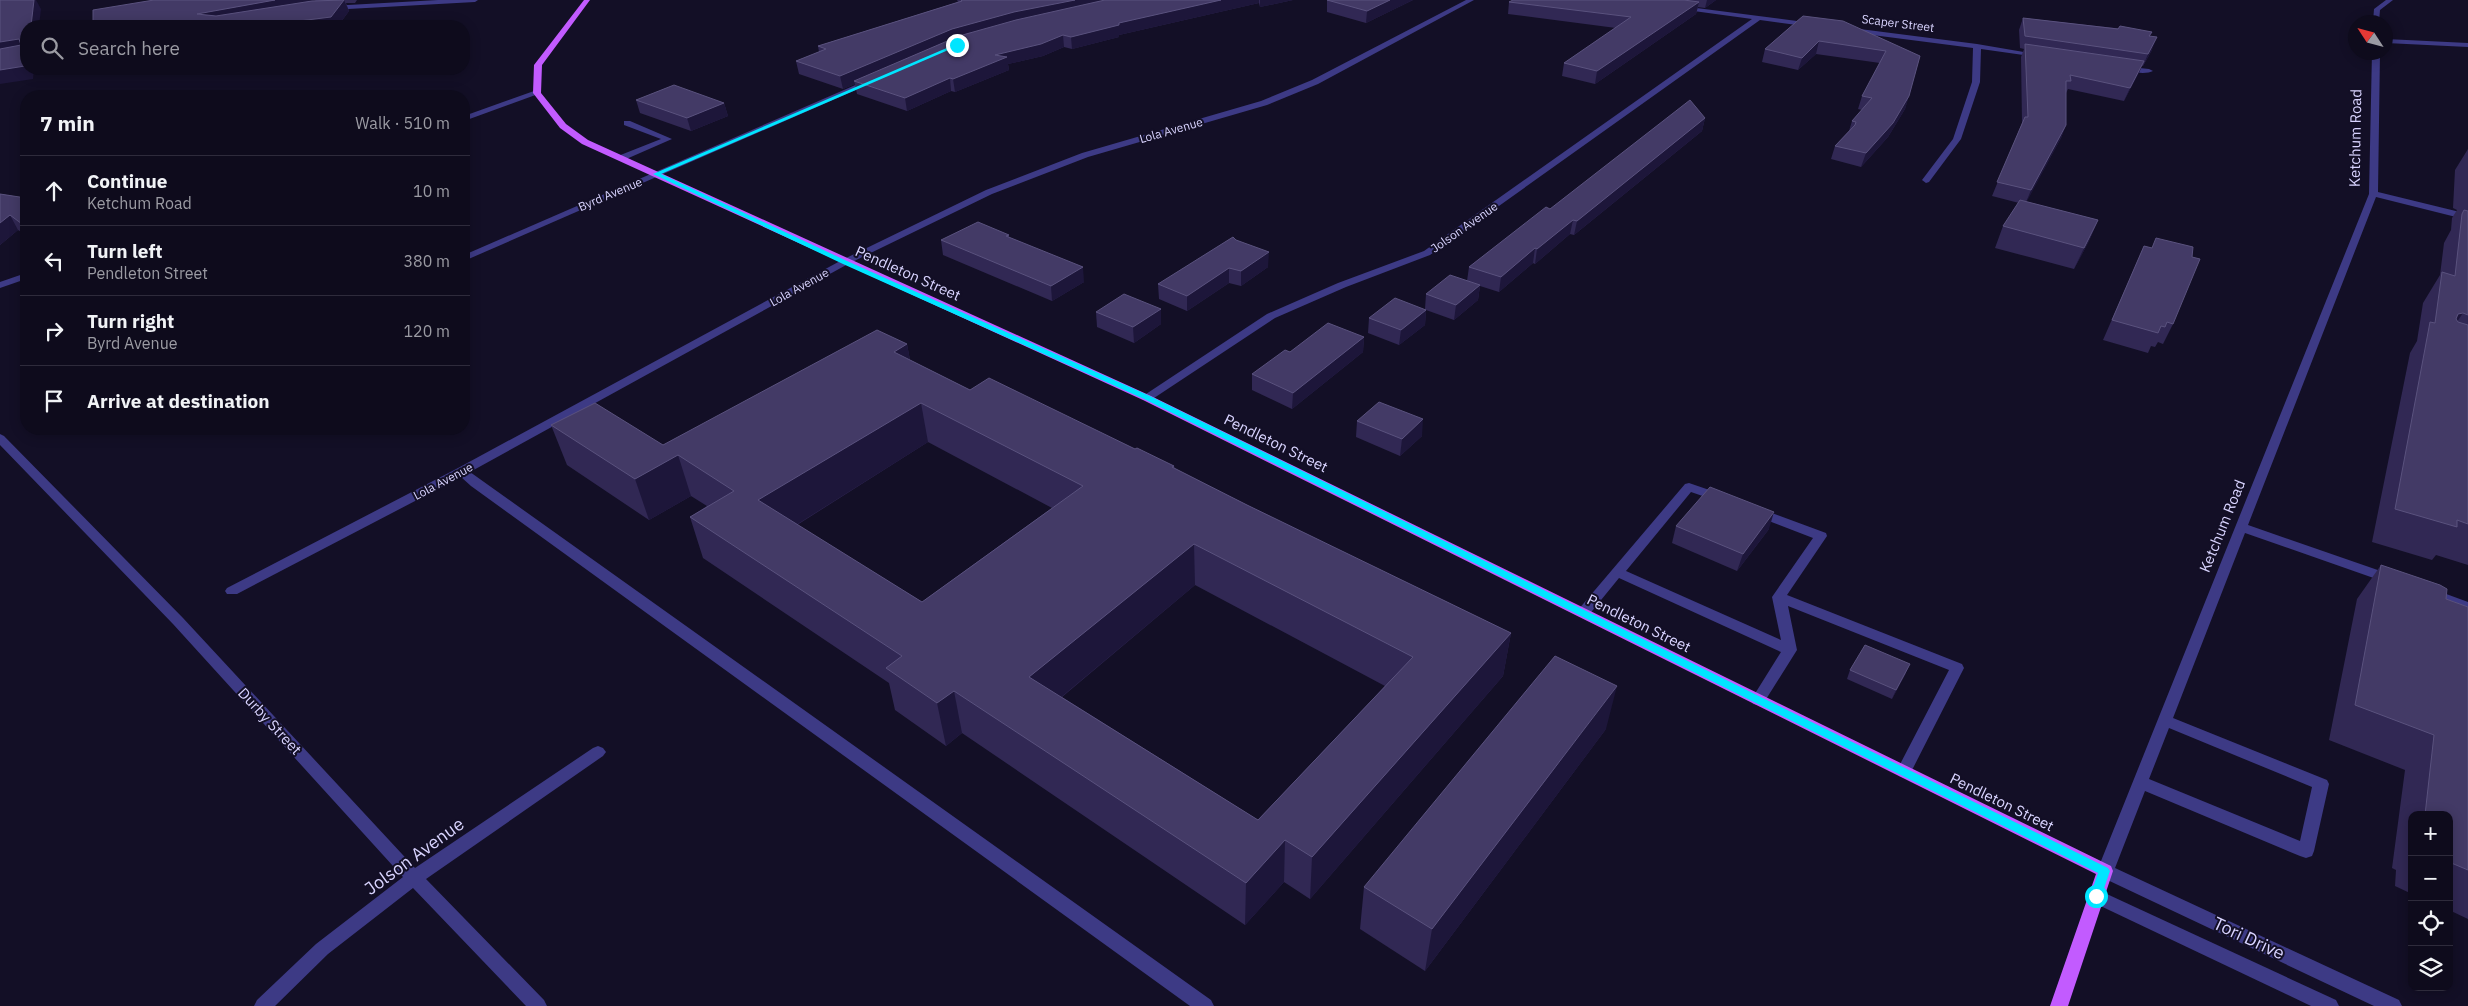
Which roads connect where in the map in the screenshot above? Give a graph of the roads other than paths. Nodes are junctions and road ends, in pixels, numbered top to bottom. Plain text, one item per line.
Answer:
1 (475, 0) edge
2 (587, 0) edge
3 (1471, 0) edge
4 (2390, 0) edge
5 (1672, 7) edge
6 (317, 9) edge
7 (2376, 15) edge
8 (1759, 18) junction
9 (1818, 26) edge
10 (1848, 30) edge
11 (2393, 41) edge
12 (2468, 45) edge
13 (1977, 46) junction
14 (2044, 56) edge
15 (2376, 60) edge
16 (2111, 66) edge
17 (2149, 72) dead end
18 (875, 80) edge
19 (537, 93) junction
20 (470, 117) edge
21 (627, 123) dead end
22 (621, 158) junction
23 (656, 174) junction
24 (1926, 180) dead end
25 (2374, 194) junction
26 (2468, 217) edge
27 (470, 255) edge
28 (845, 262) junction
29 (20, 278) edge
30 (0, 286) edge
31 (1147, 398) junction
32 (0, 438) edge
33 (462, 471) junction
34 (2242, 527) junction
35 (1617, 572) junction
36 (2402, 583) edge
37 (2421, 590) edge
38 (232, 591) dead end
39 (1779, 598) junction
40 (2468, 607) edge
41 (1583, 613) junction
42 (1790, 650) junction
43 (1758, 700) junction
44 (2164, 720) junction
45 (598, 752) dead end
46 (1904, 772) junction
47 (2140, 782) junction
48 (2104, 871) junction
49 (414, 878) junction
50 (2096, 896) junction
51 (263, 1006) edge
52 (538, 1006) edge
53 (1205, 1006) edge
54 (2059, 1006) edge
55 (2330, 1006) edge
56 (2393, 1006) edge

1 - 6 street
2 - 19 main road
3 - 28 street, Lola Avenue
4 - 7 street
5 - 8 street
8 - 9 street
8 - 31 street, Jolson Avenue
10 - 13 street, Scaper Street
11 - 12 street
13 - 14 street, Scaper Street
13 - 24 street
15 - 25 street, Ketchum Road
16 - 17 street
18 - 23 street, Byrd Avenue
19 - 20 street
19 - 22 main road, Pendleton Street
21 - 22 street
22 - 23 main road, Pendleton Street
23 - 27 street, Byrd Avenue
23 - 28 main road, Pendleton Street
25 - 26 street
25 - 34 street, Ketchum Road
28 - 31 main road, Pendleton Street
28 - 33 street, Lola Avenue
29 - 30 street
31 - 41 main road, Pendleton Street
32 - 49 street, Durby Street
33 - 38 street, Lola Avenue
33 - 53 street
34 - 36 street
34 - 44 street, Ketchum Road
35 - 39 street
35 - 41 street
35 - 42 street
37 - 40 street
39 - 42 street
39 - 46 street
41 - 43 main road, Pendleton Street
42 - 43 street
43 - 46 main road, Pendleton Street
44 - 47 street, Ketchum Road
44 - 47 street
45 - 49 street, Jolson Avenue
46 - 48 main road, Pendleton Street
47 - 48 street, Ketchum Road
48 - 50 main road, Ketchum Road
48 - 56 street, Tori Drive
49 - 51 street, Jolson Avenue
49 - 52 street, Durby Street
50 - 54 main road, Ketchum Road
50 - 55 street

